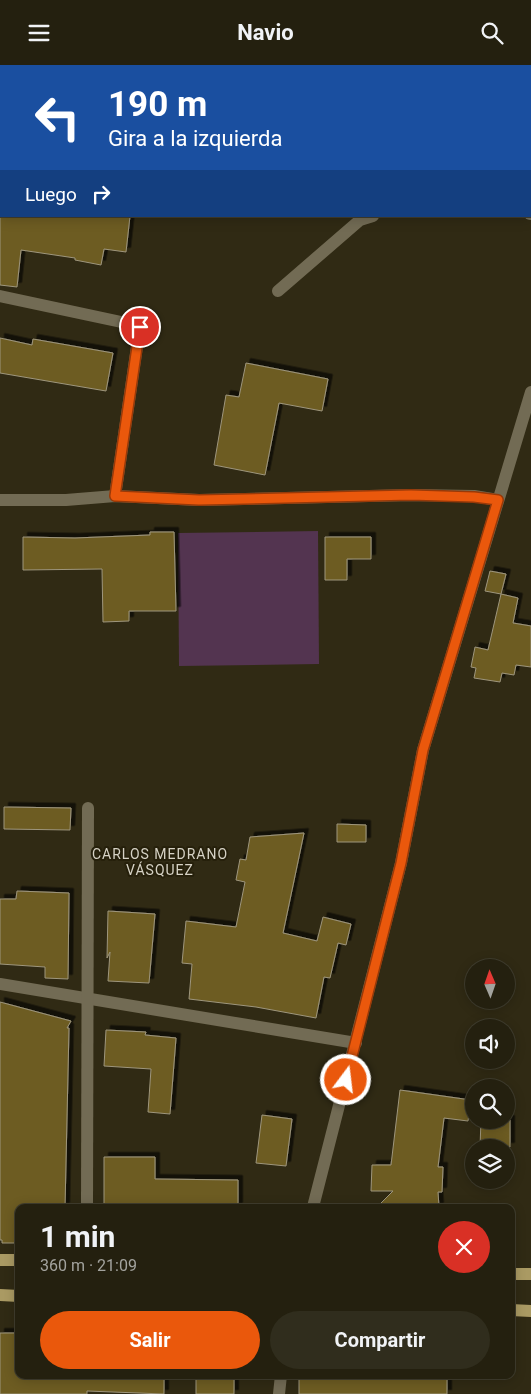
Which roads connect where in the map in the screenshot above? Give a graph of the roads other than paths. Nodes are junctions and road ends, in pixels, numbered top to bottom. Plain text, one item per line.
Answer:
1 (370, 217) edge
2 (278, 291) dead end
3 (0, 296) edge
4 (531, 392) edge
5 (115, 496) junction
6 (0, 500) edge
7 (498, 500) junction
8 (88, 808) dead end
9 (0, 985) edge
10 (87, 998) junction
11 (356, 1043) junction
12 (87, 1204) edge
13 (314, 1204) edge
14 (0, 1260) edge
15 (15, 1261) edge
16 (515, 1274) edge
17 (531, 1274) edge
18 (0, 1295) edge
19 (15, 1296) edge
20 (515, 1310) edge
21 (531, 1311) edge
22 (281, 1379) edge
23 (279, 1394) edge

1 - 2 street
3 - 5 street
4 - 7 street
5 - 6 street
5 - 7 street
7 - 11 street
8 - 10 street
9 - 10 street
10 - 11 street
10 - 12 street
11 - 13 street
14 - 15 main road
16 - 17 main road
18 - 19 main road
20 - 21 main road
22 - 23 street

